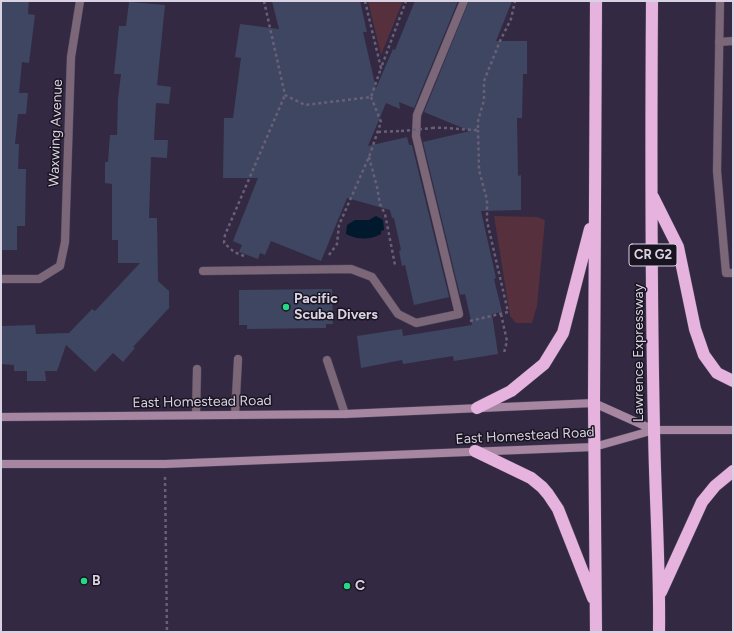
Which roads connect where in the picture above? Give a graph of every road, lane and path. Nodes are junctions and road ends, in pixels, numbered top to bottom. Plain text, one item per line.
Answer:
1 (80, 1) edge
2 (264, 1) edge
3 (365, 1) edge
4 (406, 1) edge
5 (464, 1) edge
6 (515, 1) edge
7 (596, 1) edge
8 (652, 1) edge
9 (720, 1) edge
10 (719, 42) junction
11 (733, 42) edge
12 (381, 68) junction
13 (285, 96) junction
14 (371, 97) junction
15 (478, 130) junction
16 (378, 132) junction
17 (369, 157) junction
18 (652, 195) junction
19 (594, 212) junction
20 (395, 265) dead end
21 (319, 270) junction
22 (202, 271) dead end
23 (246, 271) junction
24 (733, 273) edge
25 (1, 279) edge
26 (458, 314) junction
27 (501, 314) junction
28 (504, 353) dead end
29 (238, 359) dead end
30 (328, 360) dead end
31 (197, 368) dead end
32 (733, 381) edge
33 (594, 403) junction
34 (477, 408) junction
35 (345, 414) junction
36 (196, 415) junction
37 (235, 415) junction
38 (1, 417) edge
39 (654, 430) junction
40 (733, 430) edge
41 (594, 447) junction
42 (475, 451) junction
43 (1, 464) edge
44 (165, 464) junction
45 (733, 471) edge
46 (660, 595) junction
47 (595, 604) junction
48 (167, 632) edge
49 (596, 632) edge
50 (659, 632) edge

1 - 25 street, Waxwing Avenue
2 - 13 path
3 - 12 path
4 - 12 path
5 - 26 street
6 - 15 path
7 - 19 highway
8 - 18 highway, Lawrence Expressway / CR G2
9 - 10 street
10 - 11 street
10 - 24 street
12 - 14 path
13 - 14 path
13 - 23 path
14 - 16 path
15 - 16 path, bridge
15 - 27 path
16 - 17 path
17 - 20 path
17 - 21 path
18 - 32 highway
18 - 39 highway, Lawrence Expressway / CR G2
19 - 33 highway
19 - 34 highway
21 - 23 street
21 - 26 street
22 - 23 street
26 - 27 path
27 - 28 path
29 - 37 street
30 - 35 street
31 - 36 street
33 - 34 main road, East Homestead Road
33 - 39 main road, East Homestead Road
33 - 41 highway
34 - 35 main road, East Homestead Road
35 - 37 main road, East Homestead Road
36 - 37 main road, East Homestead Road
36 - 38 main road, East Homestead Road
39 - 40 main road
39 - 41 main road, East Homestead Road
39 - 46 highway, Lawrence Expressway / CR G2
41 - 42 main road, East Homestead Road
41 - 47 highway
42 - 44 main road, East Homestead Road
42 - 47 highway
43 - 44 main road, East Homestead Road
44 - 48 path
45 - 46 highway
46 - 50 highway, Lawrence Expressway / CR G2
47 - 49 highway

